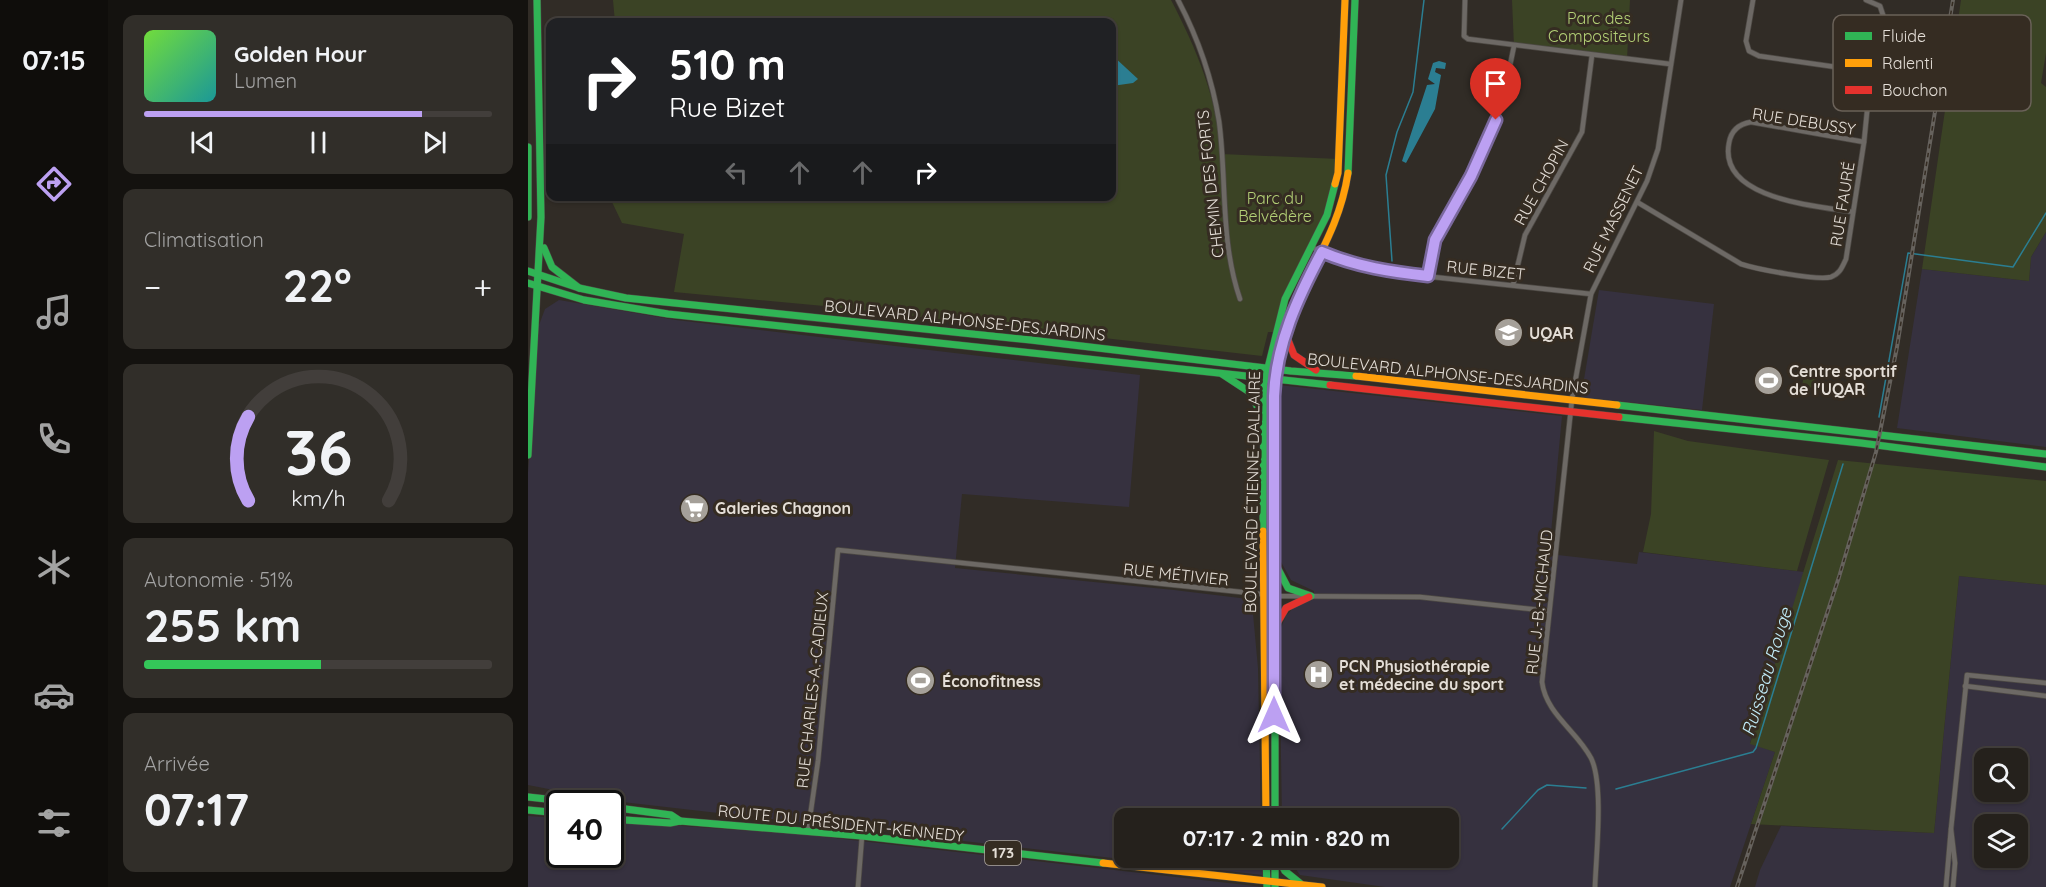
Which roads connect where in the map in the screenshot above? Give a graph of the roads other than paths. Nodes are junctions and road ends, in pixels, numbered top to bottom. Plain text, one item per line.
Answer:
1 (537, 0) edge
2 (1178, 0) edge
3 (1345, 0) edge
4 (1355, 0) edge
5 (1465, 0) edge
6 (1681, 0) edge
7 (1753, 0) edge
8 (1866, 0) edge
9 (1883, 15) edge
10 (1514, 46) junction
11 (1592, 55) junction
12 (1670, 64) junction
13 (1833, 67) edge
14 (1868, 111) edge
15 (1864, 142) junction
16 (528, 147) edge
17 (1637, 202) junction
18 (1853, 212) junction
19 (528, 217) edge
20 (541, 217) junction
21 (1311, 247) junction
22 (1322, 252) junction
23 (528, 271) edge
24 (540, 274) junction
25 (1428, 276) junction
26 (528, 283) edge
27 (1513, 285) junction
28 (539, 286) junction
29 (579, 288) junction
30 (1591, 294) junction
31 (1240, 299) dead end
32 (1286, 333) junction
33 (1267, 367) junction
34 (1278, 369) junction
35 (1218, 372) junction
36 (1322, 373) junction
37 (1265, 377) junction
38 (1275, 379) junction
39 (1572, 399) junction
40 (1570, 412) junction
41 (1264, 422) junction
42 (2046, 453) edge
43 (528, 455) edge
44 (2046, 468) edge
45 (838, 550) joint
46 (1274, 555) junction
47 (1262, 594) junction
48 (1274, 596) junction
49 (1311, 597) junction
50 (1549, 611) junction
51 (1274, 630) junction
52 (2046, 683) edge
53 (1965, 686) junction
54 (2046, 696) edge
55 (528, 797) edge
56 (546, 799) edge
57 (1266, 808) edge
58 (1275, 808) edge
59 (624, 809) edge
60 (528, 810) edge
61 (546, 812) edge
62 (624, 820) edge
63 (680, 821) junction
64 (1952, 829) junction
65 (808, 831) junction
66 (862, 836) junction
67 (1266, 868) edge
68 (1276, 868) edge
69 (1283, 868) edge
70 (1267, 884) edge
71 (1275, 884) edge
72 (1302, 885) junction
73 (858, 887) edge
74 (1322, 887) edge
75 (1595, 887) edge
76 (1946, 887) edge
77 (1953, 887) edge

1 - 20 main road
2 - 31 street, CHEMIN DES FORTS
3 - 21 main road, BOULEVARD ÉTIENNE-DALLAIRE
4 - 22 main road, BOULEVARD ÉTIENNE-DALLAIRE
5 - 10 street
6 - 12 street, RUE MASSENET
7 - 13 street
8 - 9 street, RUE FAURÉ
10 - 11 street
10 - 25 street
11 - 12 street
11 - 27 street, RUE CHOPIN
12 - 17 street, RUE MASSENET
14 - 15 street, RUE FAURÉ
15 - 18 street, RUE FAURÉ
15 - 18 street, RUE DEBUSSY
16 - 19 main road
17 - 18 street, RUE FAURÉ
17 - 30 street, RUE MASSENET
20 - 24 main road
20 - 29 main road
21 - 22 street, RUE BIZET
21 - 33 main road, BOULEVARD ÉTIENNE-DALLAIRE
22 - 25 street, RUE BIZET
22 - 32 main road, BOULEVARD ÉTIENNE-DALLAIRE
23 - 24 main road, BOULEVARD ALPHONSE-DESJARDINS
24 - 28 main road
24 - 29 main road, BOULEVARD ALPHONSE-DESJARDINS
25 - 27 street, RUE BIZET
26 - 28 main road, BOULEVARD ALPHONSE-DESJARDINS
27 - 30 street, RUE BIZET
28 - 35 main road, BOULEVARD ALPHONSE-DESJARDINS
28 - 43 main road
29 - 33 main road, BOULEVARD ALPHONSE-DESJARDINS
30 - 39 street, RUE MASSENET
32 - 34 main road, BOULEVARD ÉTIENNE-DALLAIRE
32 - 36 main road
33 - 34 main road, BOULEVARD ALPHONSE-DESJARDINS
33 - 37 main road, BOULEVARD ÉTIENNE-DALLAIRE
34 - 36 main road, BOULEVARD ALPHONSE-DESJARDINS
34 - 38 main road, BOULEVARD ÉTIENNE-DALLAIRE
35 - 37 main road, BOULEVARD ALPHONSE-DESJARDINS
35 - 41 main road
36 - 39 main road, BOULEVARD ALPHONSE-DESJARDINS
37 - 38 main road, BOULEVARD ALPHONSE-DESJARDINS
37 - 41 main road, BOULEVARD ÉTIENNE-DALLAIRE
38 - 40 main road, BOULEVARD ALPHONSE-DESJARDINS
38 - 46 main road, BOULEVARD ÉTIENNE-DALLAIRE
39 - 40 street, RUE MASSENET
39 - 42 main road, BOULEVARD ALPHONSE-DESJARDINS
40 - 44 main road, BOULEVARD ALPHONSE-DESJARDINS
40 - 50 street, RUE J.-B.-MICHAUD
41 - 47 main road, BOULEVARD ÉTIENNE-DALLAIRE
45 - 47 street, RUE MÉTIVIER
45 - 65 street, RUE CHARLES-A.-CADIEUX
46 - 48 main road, BOULEVARD ÉTIENNE-DALLAIRE
46 - 49 main road
47 - 48 street, RUE MÉTIVIER
47 - 57 main road, BOULEVARD ÉTIENNE-DALLAIRE
48 - 49 street, RUE MÉTIVIER
48 - 51 main road, BOULEVARD ÉTIENNE-DALLAIRE
49 - 50 street, RUE MÉTIVIER
49 - 51 main road
50 - 75 street, RUE J.-B.-MICHAUD
51 - 58 main road, BOULEVARD ÉTIENNE-DALLAIRE
52 - 53 street
53 - 54 street
53 - 64 street
55 - 56 main road
59 - 63 main road, ROUTE DU PRÉSIDENT-KENNEDY / 173
60 - 61 main road
62 - 63 main road, ROUTE DU PRÉSIDENT-KENNEDY / 173
63 - 65 main road, ROUTE DU PRÉSIDENT-KENNEDY / 173
64 - 76 street
64 - 77 street
65 - 66 main road, ROUTE DU PRÉSIDENT-KENNEDY / 173
66 - 70 main road, ROUTE DU PRÉSIDENT-KENNEDY / 173
66 - 73 street
67 - 70 main road
68 - 71 main road
69 - 72 main road
70 - 71 main road, ROUTE DU PRÉSIDENT-KENNEDY / 173
71 - 72 main road, ROUTE DU PRÉSIDENT-KENNEDY / 173
72 - 74 main road, ROUTE DU PRÉSIDENT-KENNEDY / 173

